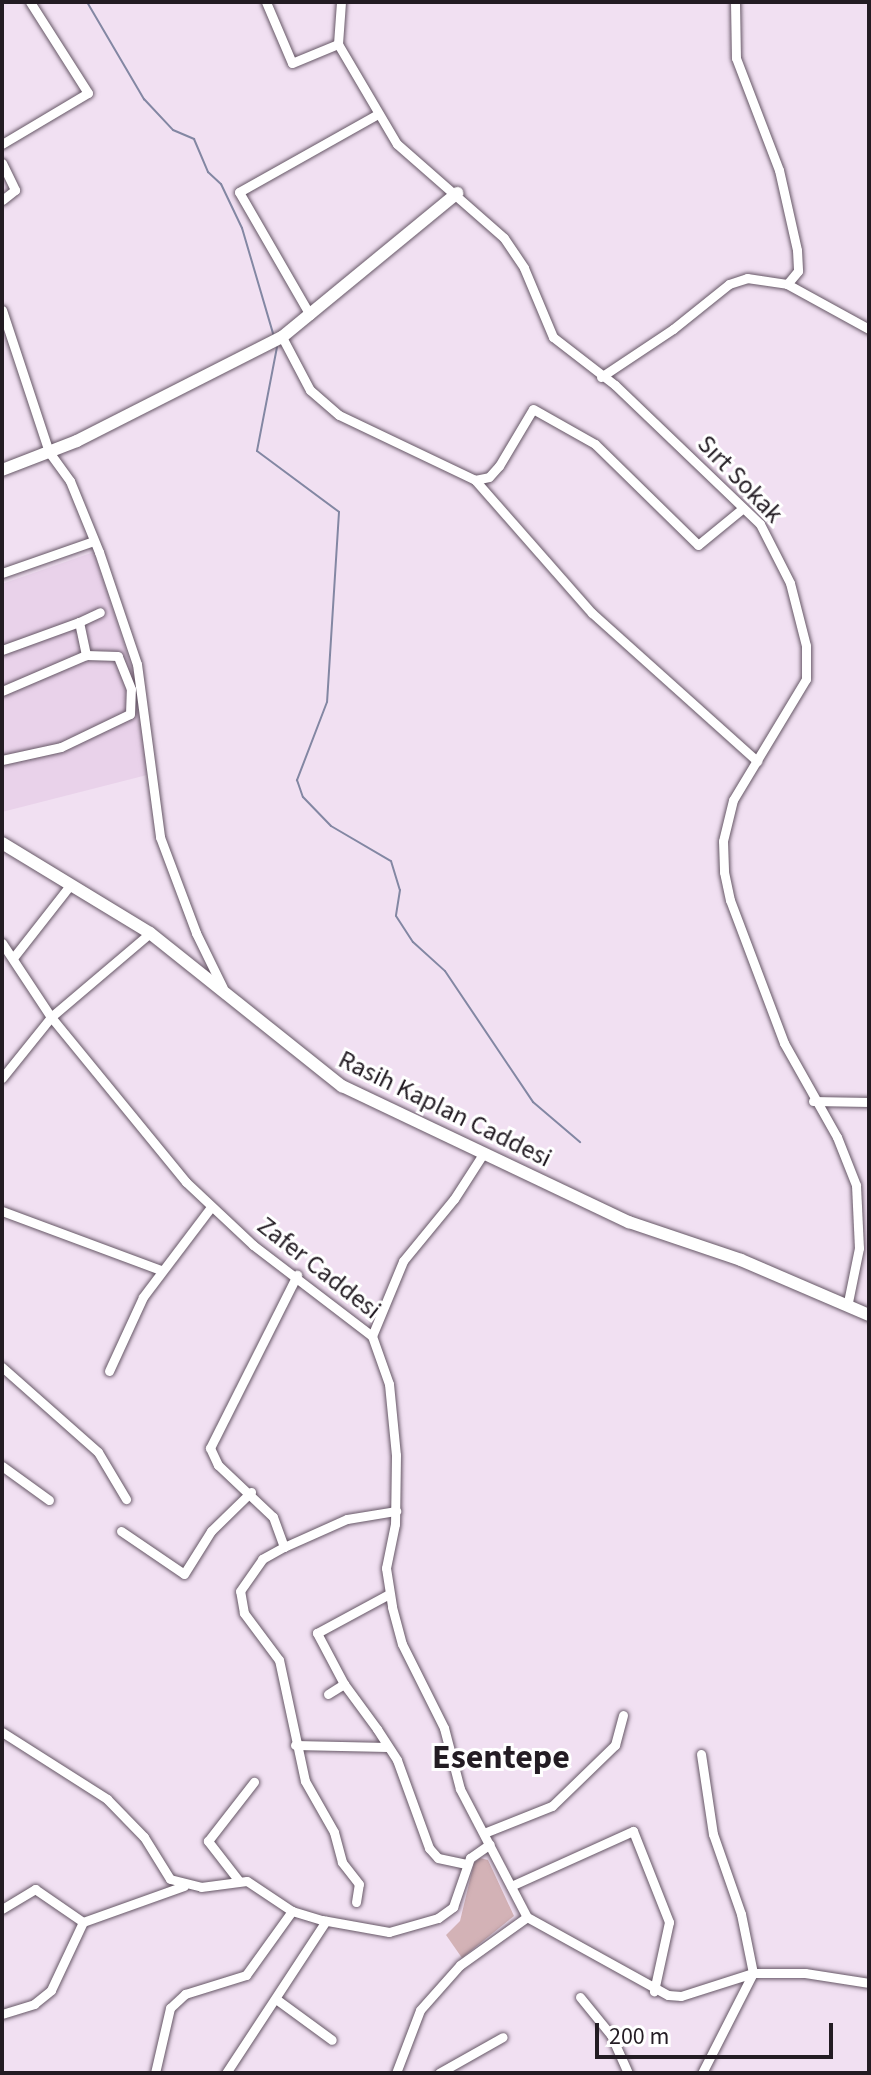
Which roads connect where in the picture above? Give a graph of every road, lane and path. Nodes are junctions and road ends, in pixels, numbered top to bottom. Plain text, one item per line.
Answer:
1 (30, 2) edge
2 (266, 2) edge
3 (341, 2) edge
4 (735, 2) edge
5 (338, 44) junction
6 (378, 114) junction
7 (2, 144) edge
8 (2, 163) edge
9 (457, 193) junction
10 (2, 200) edge
11 (787, 284) junction
12 (2, 310) edge
13 (310, 315) junction
14 (869, 329) edge
15 (282, 337) junction
16 (14, 343) junction
17 (2, 348) edge
18 (601, 377) junction
19 (49, 452) junction
20 (2, 470) edge
21 (475, 480) junction
22 (743, 508) junction
23 (91, 542) junction
24 (2, 573) edge
25 (100, 612) dead end
26 (79, 622) junction
27 (2, 650) edge
28 (86, 655) junction
29 (2, 691) edge
30 (2, 760) edge
31 (757, 761) junction
32 (2, 843) edge
33 (71, 884) junction
34 (150, 933) junction
35 (2, 943) edge
36 (13, 958) junction
37 (223, 988) junction
38 (51, 1017) junction
39 (2, 1078) edge
40 (813, 1101) junction
41 (869, 1102) edge
42 (483, 1154) junction
43 (211, 1207) junction
44 (2, 1211) edge
45 (161, 1270) junction
46 (297, 1275) junction
47 (848, 1302) junction
48 (869, 1315) edge
49 (372, 1336) junction
50 (2, 1367) edge
51 (109, 1371) dead end
52 (2, 1466) edge
53 (251, 1492) junction
54 (126, 1499) dead end
55 (49, 1500) dead end
56 (396, 1511) junction
57 (121, 1531) dead end
58 (284, 1547) junction
59 (389, 1594) junction
60 (344, 1684) junction
61 (328, 1694) dead end
62 (623, 1715) dead end
63 (2, 1732) edge
64 (295, 1745) junction
65 (387, 1747) junction
66 (701, 1754) dead end
67 (254, 1782) dead end
68 (484, 1833) junction
69 (490, 1844) junction
70 (467, 1864) junction
71 (239, 1881) junction
72 (184, 1886) junction
73 (511, 1886) junction
74 (356, 1902) dead end
75 (2, 1909) edge
76 (292, 1911) junction
77 (527, 1917) junction
78 (326, 1921) junction
79 (83, 1922) junction
80 (753, 1973) junction
81 (869, 1983) edge
82 (654, 1991) junction
83 (580, 1997) dead end
84 (276, 1999) junction
85 (2, 2014) edge
86 (503, 2037) dead end
87 (332, 2040) dead end
88 (155, 2073) edge
89 (226, 2073) edge
90 (396, 2073) edge
91 (439, 2073) edge
92 (628, 2073) edge
93 (702, 2073) edge

1 - 7 street
2 - 5 street
3 - 5 street
4 - 11 street
5 - 6 street, Sırt Sokak
6 - 9 street, Sırt Sokak
6 - 13 street
8 - 10 street
9 - 13 street
9 - 18 street, Sırt Sokak
11 - 14 street
11 - 18 street
12 - 16 street
13 - 15 street
15 - 19 street
15 - 21 street
16 - 17 street
16 - 19 street
18 - 22 street, Sırt Sokak
19 - 20 street
19 - 23 street
21 - 22 street
21 - 31 street
22 - 31 street, Sırt Sokak
23 - 24 street
23 - 37 street
25 - 26 street
26 - 27 street
26 - 28 street
28 - 29 street
28 - 30 street
31 - 40 street, Sırt Sokak
32 - 33 street, Rasih Kaplan Caddesi
33 - 34 street, Rasih Kaplan Caddesi
33 - 36 street
34 - 37 street, Rasih Kaplan Caddesi
34 - 38 street
35 - 36 street, Zafer Caddesi
36 - 38 street, Zafer Caddesi
37 - 42 street, Rasih Kaplan Caddesi
38 - 39 street
38 - 43 street, Zafer Caddesi
40 - 41 street
40 - 47 street, Sırt Sokak
42 - 47 street, Rasih Kaplan Caddesi
42 - 49 street
43 - 45 street
43 - 46 street, Zafer Caddesi
44 - 45 street
45 - 51 street
46 - 49 street, Zafer Caddesi
46 - 53 street
47 - 48 street, Rasih Kaplan Caddesi
49 - 56 street, Zafer Caddesi
50 - 54 street
52 - 55 street
53 - 57 street
53 - 58 street
56 - 58 street
56 - 59 street, Zafer Caddesi
58 - 64 street
59 - 60 street
59 - 68 street, Zafer Caddesi
60 - 61 street
60 - 65 street
62 - 68 street
63 - 72 street
64 - 65 street
64 - 74 street
65 - 70 street
66 - 80 street
67 - 71 street
68 - 69 street, Zafer Caddesi
69 - 70 street
69 - 73 street, Zafer Caddesi
70 - 78 street
71 - 72 street
71 - 76 street
72 - 79 street
73 - 77 street, Zafer Caddesi
73 - 82 street
75 - 79 street
76 - 78 street
76 - 88 street
77 - 82 street
77 - 90 street
78 - 84 street
79 - 85 street
80 - 81 street
80 - 82 street
80 - 93 street
83 - 92 street
84 - 87 street
84 - 89 street
86 - 91 street

